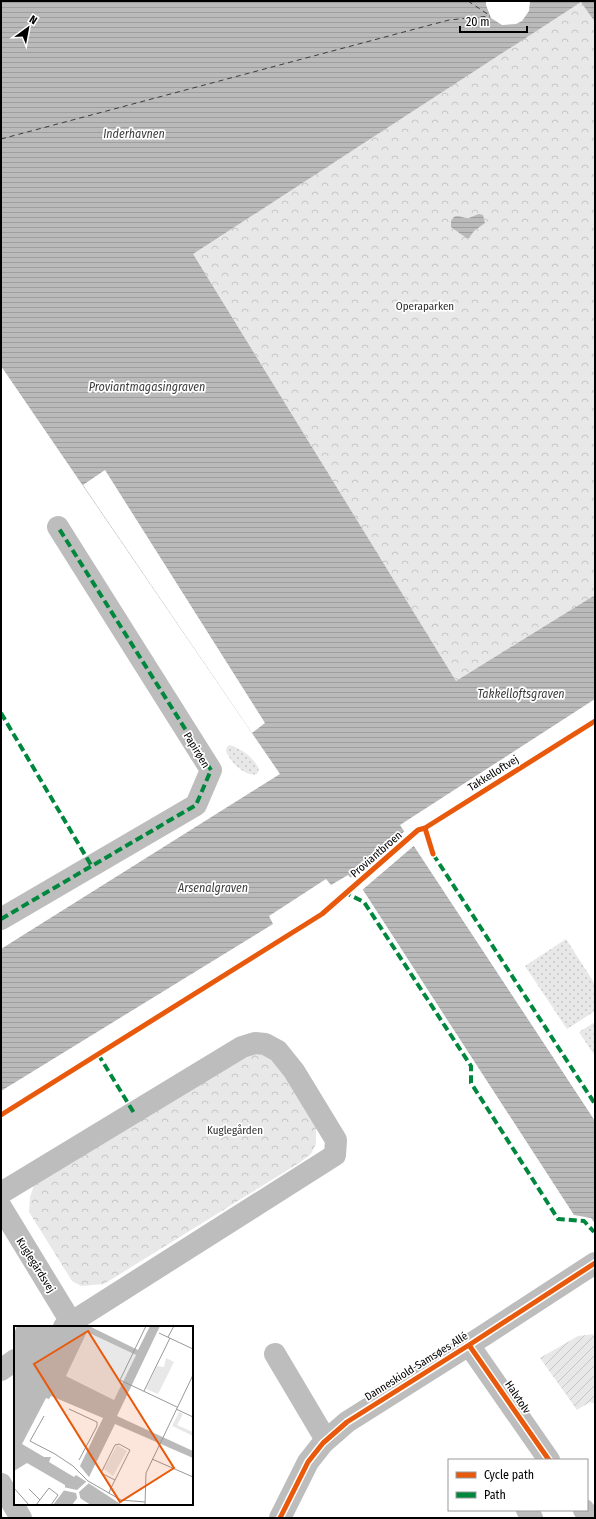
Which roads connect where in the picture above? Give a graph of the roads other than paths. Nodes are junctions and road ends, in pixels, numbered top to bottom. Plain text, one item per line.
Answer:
1 (58, 527) dead end
2 (1, 919) edge
3 (1, 1193) edge
4 (1, 1208) edge
5 (594, 1263) edge
6 (68, 1324) edge
7 (469, 1345) junction
8 (275, 1354) dead end
9 (14, 1361) edge
10 (1, 1370) edge
11 (326, 1440) junction
12 (548, 1459) edge
13 (1, 1484) edge
14 (21, 1518) edge
15 (280, 1518) edge

1 - 2 street, Papirøen
3 - 6 street
4 - 6 street, Kuglegårdsvej
5 - 7 street, Danneskiold-Samsøes Allé
7 - 11 street, Danneskiold-Samsøes Allé
7 - 12 street, Halvtolv
8 - 11 street
9 - 10 street
11 - 15 street, Danneskiold-Samsøes Allé
13 - 14 street

